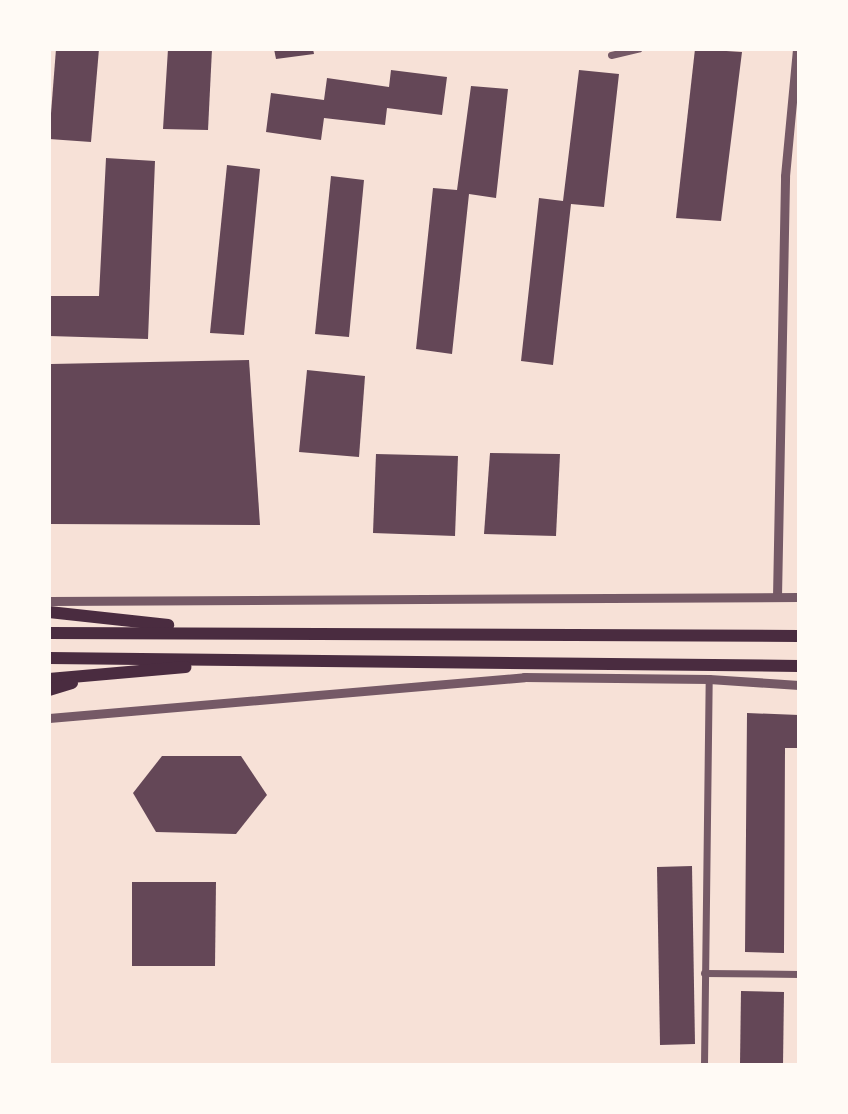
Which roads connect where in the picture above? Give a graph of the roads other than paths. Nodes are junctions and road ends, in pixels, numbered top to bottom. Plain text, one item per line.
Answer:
1 (638, 49) edge
2 (797, 49) edge
3 (611, 55) dead end
4 (776, 597) junction
5 (799, 597) edge
6 (49, 601) edge
7 (49, 612) edge
8 (228, 632) junction
9 (49, 633) edge
10 (799, 636) edge
11 (49, 658) edge
12 (241, 662) junction
13 (799, 666) edge
14 (91, 677) junction
15 (49, 679) edge
16 (709, 679) junction
17 (799, 685) edge
18 (49, 690) edge
19 (49, 718) edge
20 (704, 973) junction
21 (799, 974) edge
22 (704, 1065) edge

1 - 3 street
2 - 4 street
4 - 5 street
4 - 6 street
7 - 8 highway
8 - 9 highway
8 - 10 highway
11 - 12 highway
12 - 13 highway
12 - 14 highway
14 - 15 highway
14 - 18 highway
16 - 17 street
16 - 19 street
16 - 20 street
20 - 21 street
20 - 22 street

